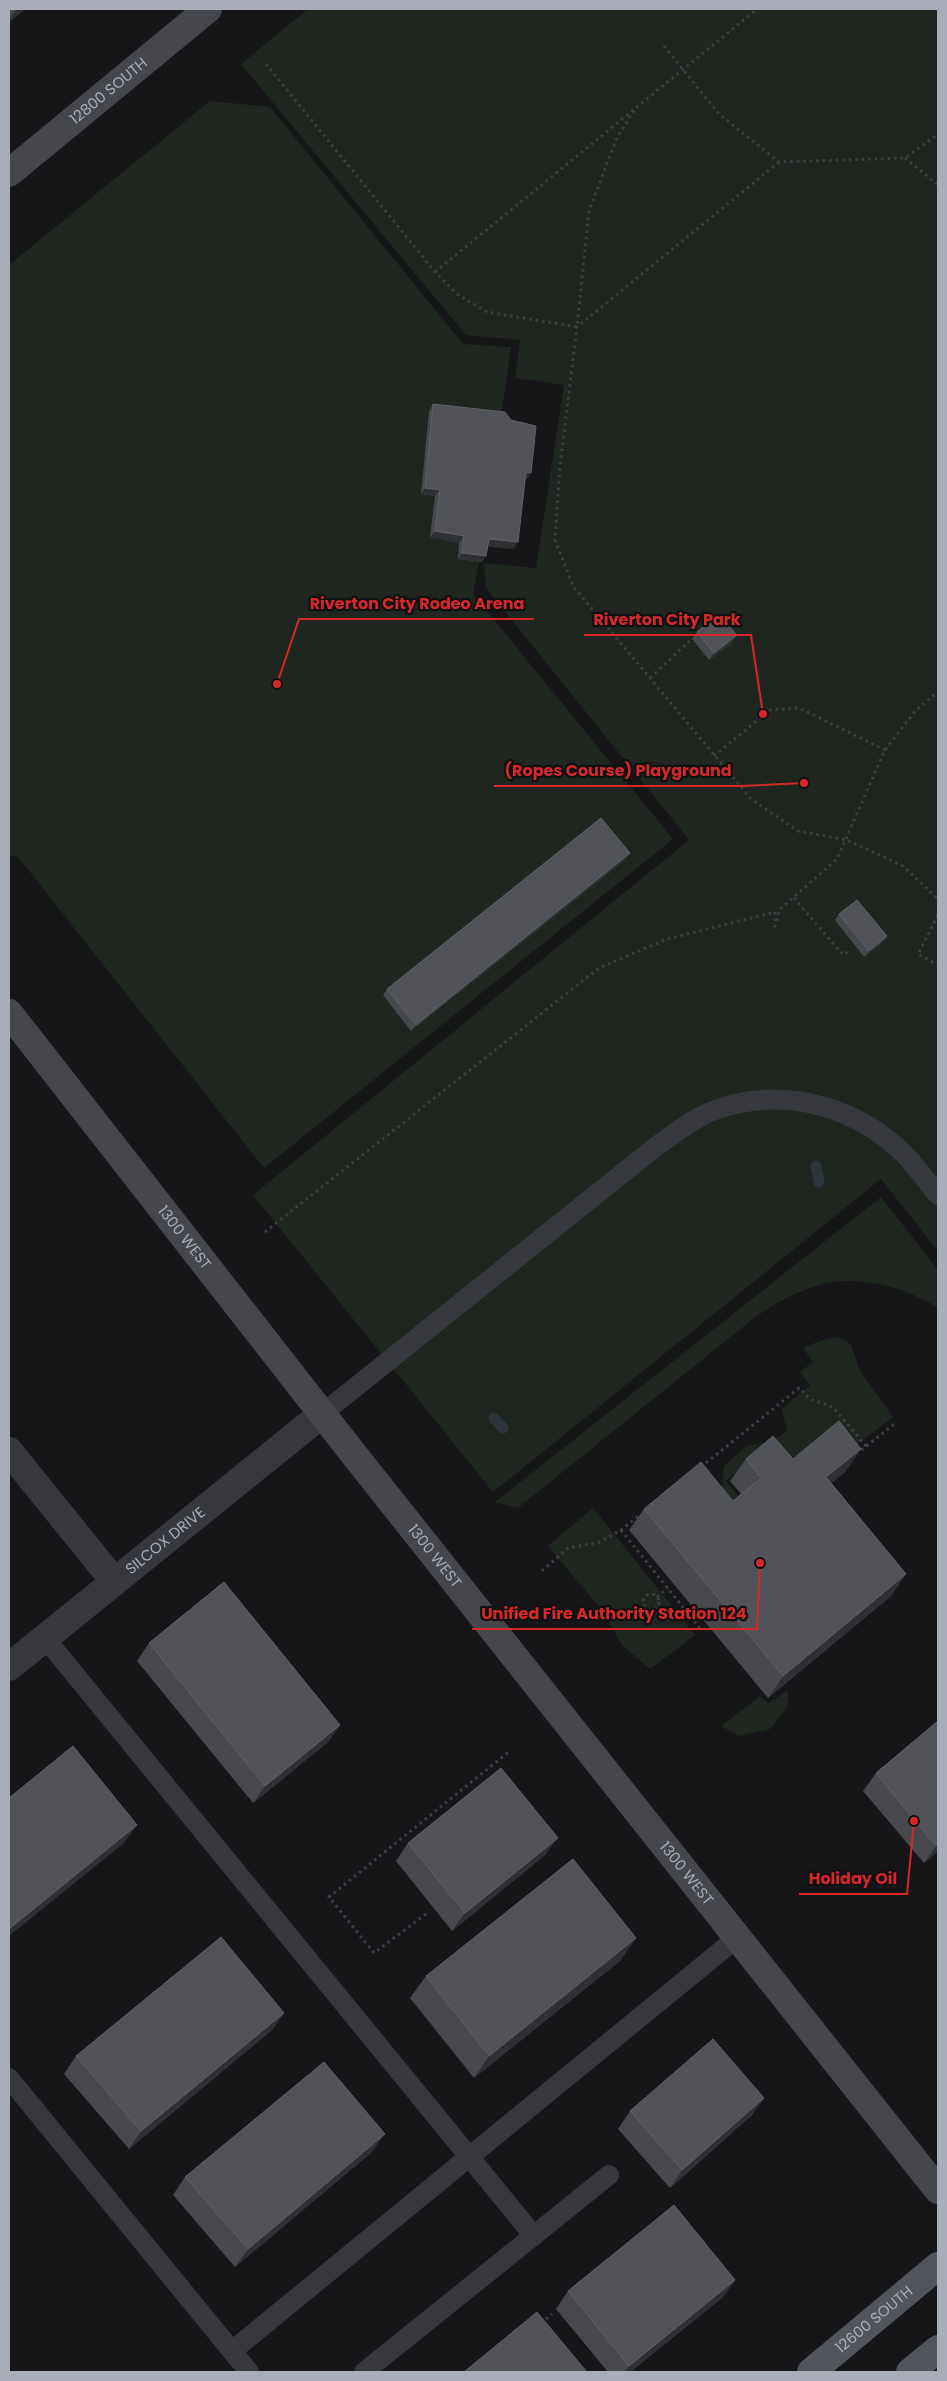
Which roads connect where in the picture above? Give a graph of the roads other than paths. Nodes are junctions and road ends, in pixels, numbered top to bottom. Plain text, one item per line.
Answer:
1 (208, 9) edge
2 (9, 174) edge
3 (9, 1013) edge
4 (938, 1196) edge
5 (322, 1414) junction
6 (9, 1451) edge
7 (114, 1581) junction
8 (45, 1638) junction
9 (9, 1667) edge
10 (738, 1937) junction
11 (9, 2078) edge
12 (470, 2157) junction
13 (609, 2175) dead end
14 (938, 2190) edge
15 (534, 2236) junction
16 (938, 2266) edge
17 (938, 2349) edge
18 (232, 2351) junction
19 (249, 2372) edge
20 (364, 2372) edge
21 (811, 2372) edge
22 (910, 2372) edge

1 - 2 street, 12800 SOUTH
3 - 5 street, 1300 WEST
4 - 5 lane
5 - 7 street, SILCOX DRIVE
5 - 10 street, 1300 WEST
6 - 7 street
7 - 8 street, SILCOX DRIVE
8 - 9 street, SILCOX DRIVE
8 - 12 lane
10 - 12 lane
10 - 14 street, 1300 WEST
11 - 18 lane
12 - 15 lane
12 - 18 lane
13 - 15 lane
15 - 20 lane
16 - 21 main road, 12600 SOUTH
17 - 22 main road
18 - 19 lane

